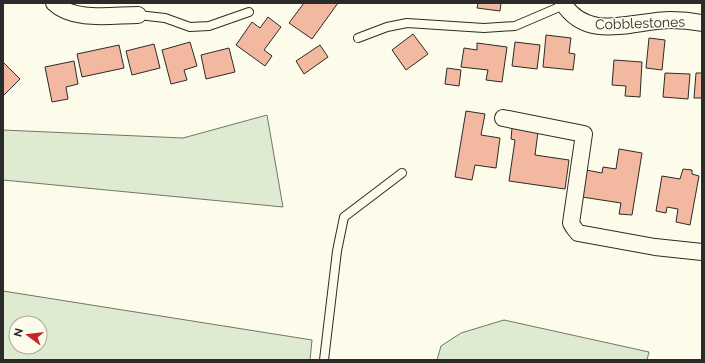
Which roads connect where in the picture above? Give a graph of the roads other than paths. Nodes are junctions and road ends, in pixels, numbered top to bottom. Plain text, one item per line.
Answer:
1 (54, 3) edge
2 (563, 4) edge
3 (249, 12) dead end
4 (138, 15) joint
5 (702, 23) edge
6 (358, 38) dead end
7 (503, 118) dead end
8 (402, 173) dead end
9 (702, 252) edge
10 (324, 360) edge

1 - 4 street
2 - 5 street, Cobblestones
2 - 6 lane
3 - 4 lane
7 - 9 street
8 - 10 lane

